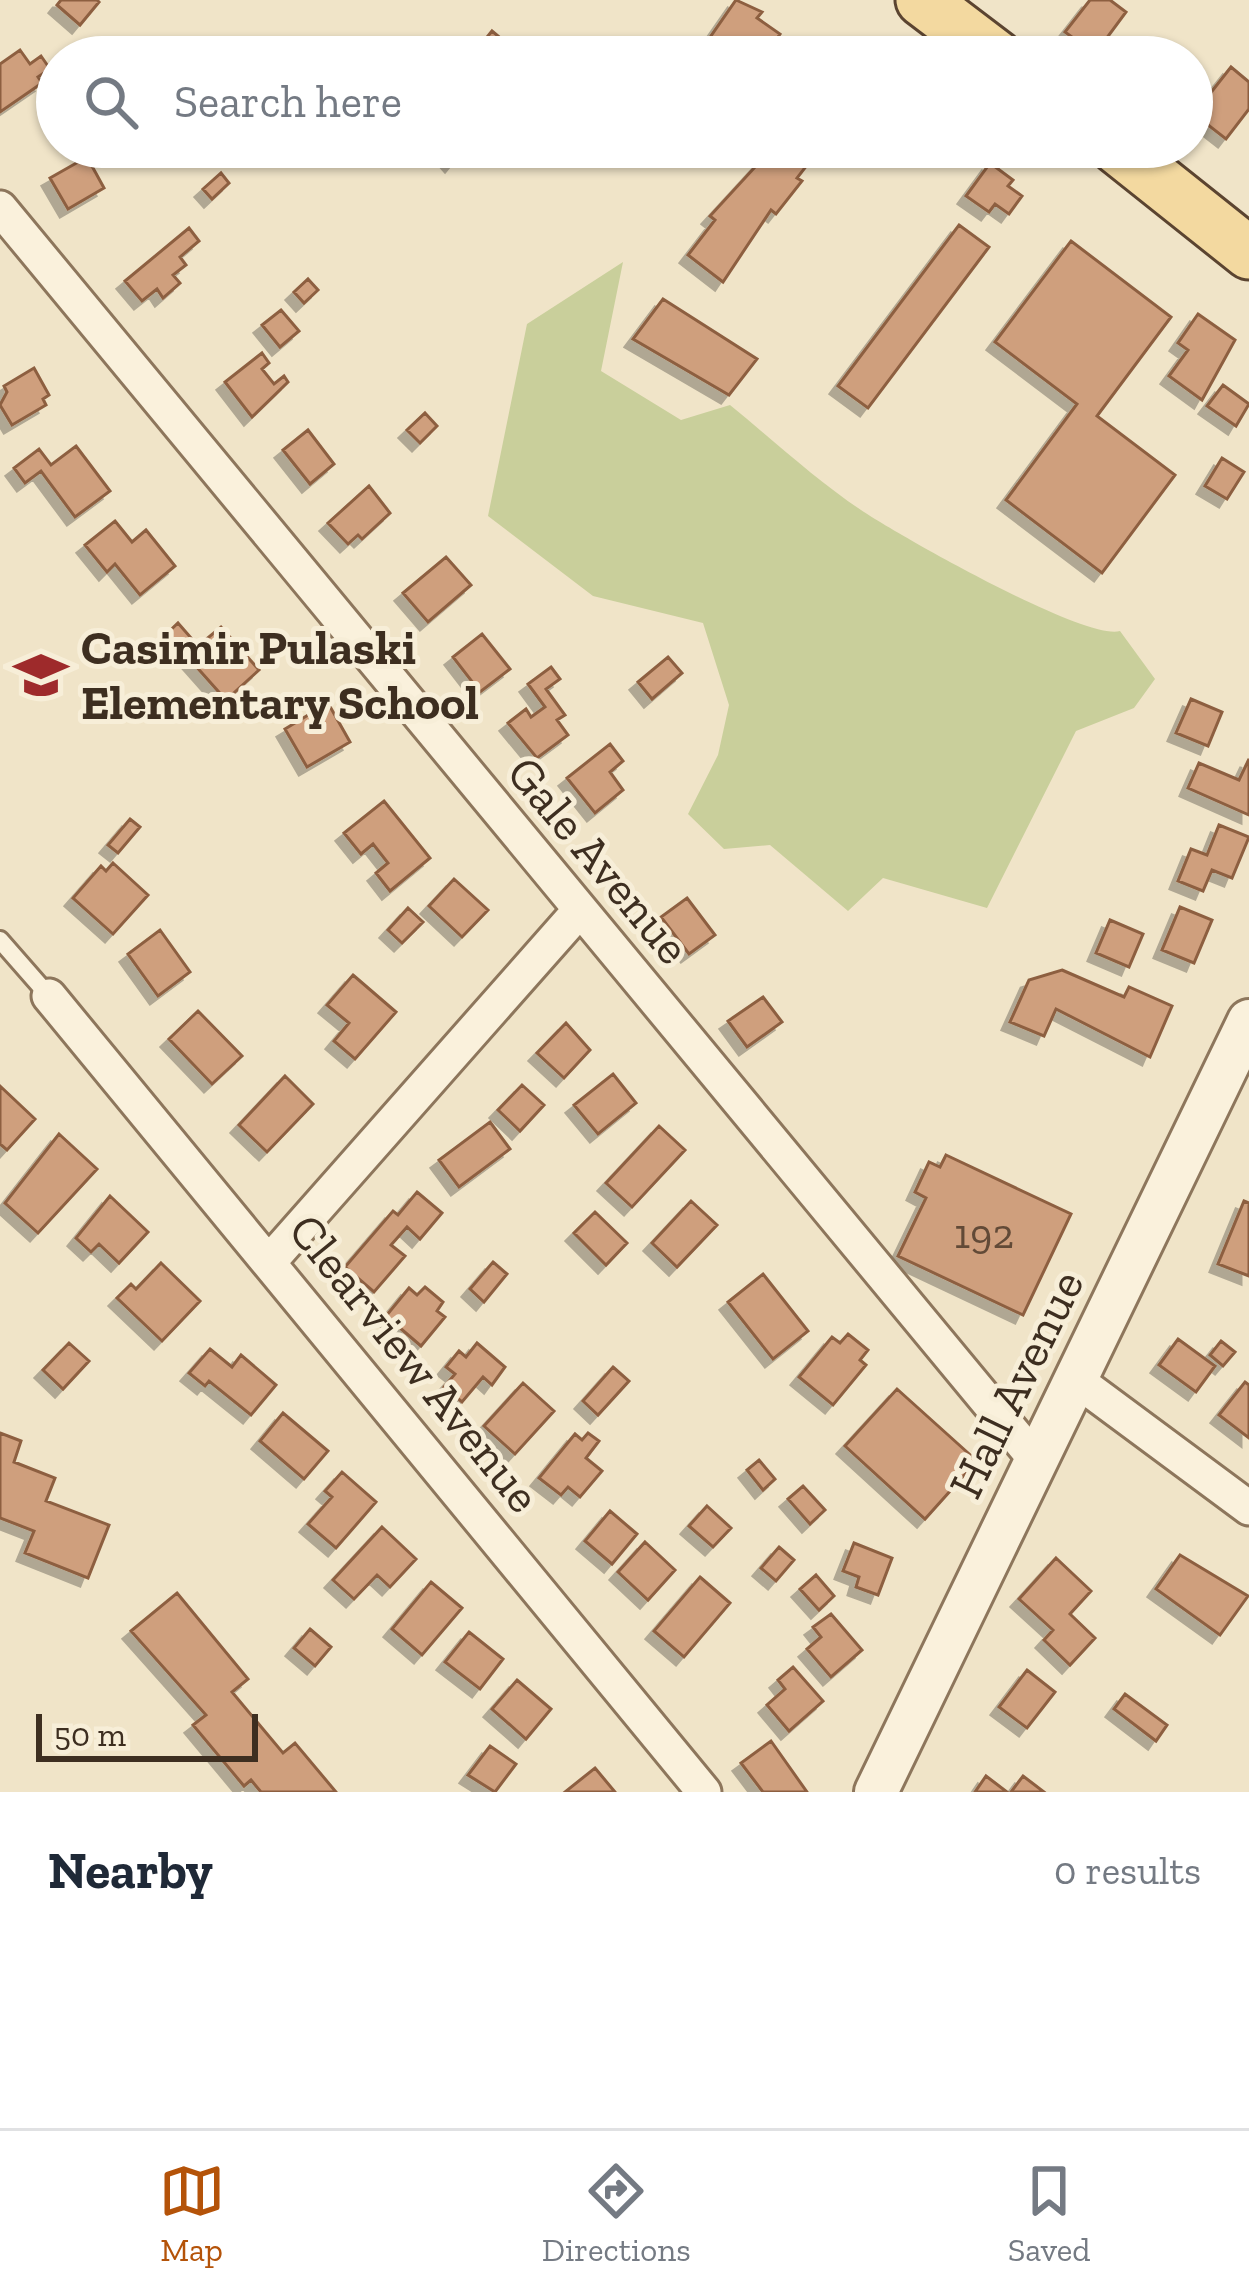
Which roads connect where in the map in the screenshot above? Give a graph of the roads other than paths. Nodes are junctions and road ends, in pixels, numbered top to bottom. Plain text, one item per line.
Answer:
1 (922, 0) edge
2 (970, 36) edge
3 (1142, 168) edge
4 (0, 208) edge
5 (1249, 253) edge
6 (579, 911) junction
7 (0, 940) edge
8 (49, 996) joint
9 (1249, 1021) edge
10 (270, 1261) junction
11 (1075, 1378) junction
12 (1035, 1459) junction
13 (1249, 1508) edge
14 (704, 1792) edge
15 (876, 1792) edge

1 - 2 main road
3 - 5 main road
4 - 6 street, Gale Avenue
6 - 10 street
6 - 12 street, Gale Avenue
7 - 8 lane
8 - 10 street, Clearview Avenue
9 - 11 street, Hall Avenue
10 - 14 street, Clearview Avenue
11 - 12 street, Hall Avenue
11 - 13 street
12 - 15 street, Hall Avenue

